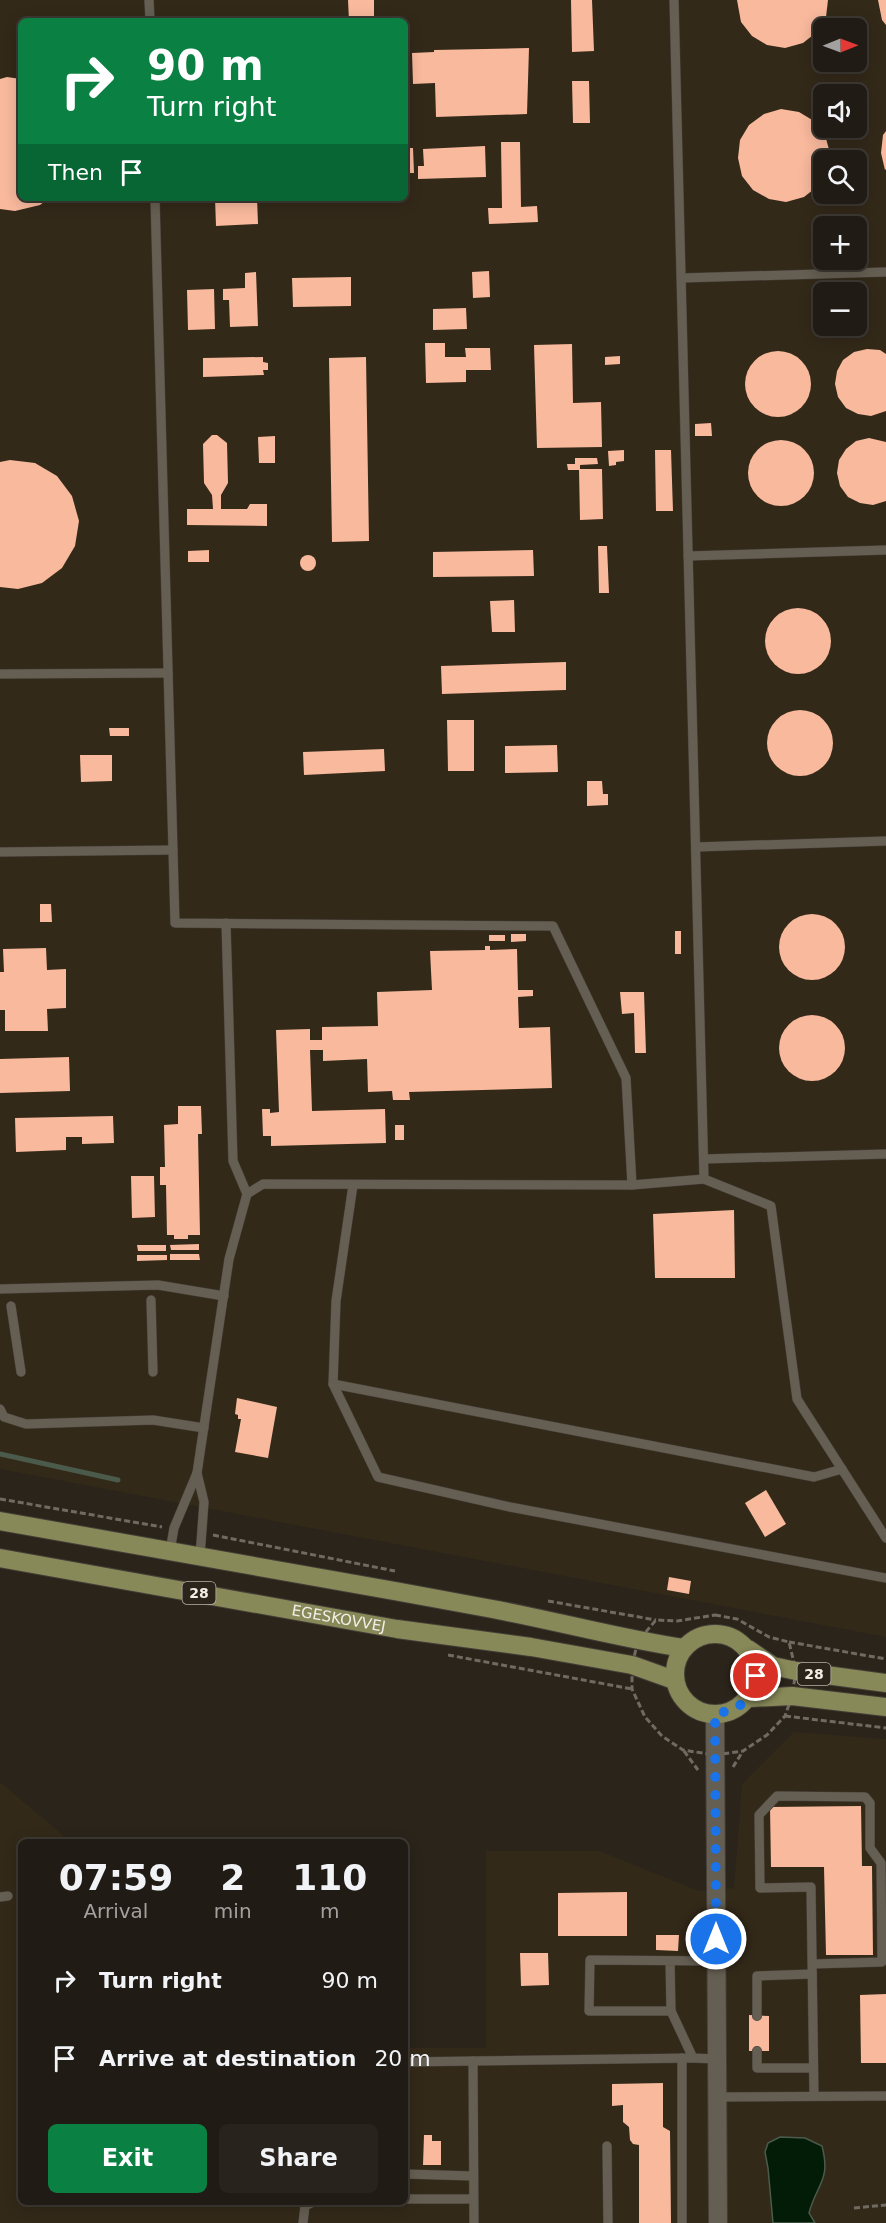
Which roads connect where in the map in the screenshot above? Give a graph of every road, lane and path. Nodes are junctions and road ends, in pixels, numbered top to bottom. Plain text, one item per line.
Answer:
1 (149, 0) edge
2 (674, 0) edge
3 (150, 18) edge
4 (155, 201) edge
5 (886, 272) edge
6 (682, 278) junction
7 (886, 550) edge
8 (688, 556) junction
9 (168, 673) junction
10 (0, 674) edge
11 (886, 841) edge
12 (696, 847) junction
13 (173, 850) junction
14 (0, 852) edge
15 (226, 924) junction
16 (886, 1154) edge
17 (704, 1159) junction
18 (704, 1179) junction
19 (353, 1185) junction
20 (632, 1185) junction
21 (247, 1194) junction
22 (0, 1289) edge
23 (224, 1296) junction
24 (151, 1300) dead end
25 (11, 1306) dead end
26 (21, 1372) dead end
27 (153, 1372) dead end
28 (333, 1384) junction
29 (0, 1409) edge
30 (204, 1428) junction
31 (842, 1469) junction
32 (198, 1473) junction
33 (0, 1500) edge
34 (0, 1521) edge
35 (174, 1528) junction
36 (202, 1533) junction
37 (886, 1538) edge
38 (170, 1551) junction
39 (200, 1556) junction
40 (0, 1558) edge
41 (397, 1572) dead end
42 (886, 1578) edge
43 (542, 1600) dead end
44 (656, 1620) junction
45 (638, 1641) junction
46 (789, 1642) junction
47 (683, 1648) junction
48 (748, 1649) junction
49 (886, 1659) edge
50 (633, 1665) junction
51 (796, 1671) junction
52 (675, 1680) junction
53 (886, 1683) edge
54 (792, 1696) junction
55 (749, 1698) junction
56 (886, 1707) edge
57 (715, 1714) junction
58 (785, 1716) junction
59 (886, 1728) edge
60 (715, 1755) junction
61 (670, 1961) junction
62 (716, 1961) junction
63 (813, 1964) junction
64 (812, 1974) junction
65 (671, 2011) junction
66 (756, 2016) dead end
67 (757, 2051) dead end
68 (682, 2058) junction
69 (693, 2058) junction
70 (716, 2059) junction
71 (473, 2061) junction
72 (408, 2062) edge
73 (813, 2068) junction
74 (814, 2096) junction
75 (886, 2096) edge
76 (718, 2097) junction
77 (607, 2146) dead end
78 (408, 2174) edge
79 (473, 2176) junction
80 (408, 2199) edge
81 (473, 2199) junction
82 (307, 2205) edge
83 (886, 2205) edge
84 (854, 2208) dead end
85 (303, 2223) edge
86 (474, 2223) edge
87 (608, 2223) edge
88 (682, 2223) edge
89 (718, 2223) edge

1 - 3 lane
2 - 6 lane
4 - 9 lane
5 - 6 lane
6 - 8 lane
7 - 8 lane
8 - 12 lane
9 - 10 lane
9 - 13 lane
11 - 12 lane
12 - 17 lane
13 - 14 lane
13 - 15 lane
15 - 20 lane
15 - 21 lane
16 - 17 lane
17 - 18 lane
18 - 20 lane
18 - 31 lane
19 - 20 lane
19 - 21 lane
19 - 28 lane
21 - 23 lane
22 - 23 lane
23 - 30 lane
24 - 27 lane
25 - 26 lane
28 - 31 lane
28 - 42 lane
29 - 30 lane
30 - 32 lane
31 - 37 lane
32 - 35 lane
32 - 36 lane
33 - 35 path
34 - 38 main road
35 - 38 lane
36 - 39 lane
36 - 41 path
38 - 39 main road
39 - 45 main road
40 - 50 main road, EGESKOVVEJ / 28
43 - 44 path
44 - 45 path
44 - 46 path
45 - 47 main road
45 - 50 path
46 - 49 path
46 - 51 path
47 - 48 main road, 28
47 - 52 main road
48 - 51 main road, 28
48 - 55 main road
50 - 52 main road, EGESKOVVEJ / 28
50 - 60 path
51 - 53 main road, 28
51 - 54 path
52 - 57 main road
54 - 55 main road, 28
54 - 56 main road, 28
54 - 58 path
55 - 57 main road, 28
57 - 60 street
58 - 59 path
58 - 60 path
60 - 62 street
61 - 62 lane
61 - 65 lane
61 - 65 lane
62 - 70 street
63 - 63 lane
63 - 64 lane
64 - 66 lane
64 - 73 lane
65 - 69 lane
67 - 73 lane
68 - 69 lane
68 - 71 lane
68 - 88 lane
69 - 70 lane
70 - 76 street
71 - 72 lane
71 - 79 lane
73 - 74 lane
74 - 75 lane
74 - 76 lane
76 - 89 street
77 - 87 lane
78 - 79 lane
79 - 81 lane
80 - 81 lane
81 - 86 lane
82 - 85 lane
83 - 84 path

